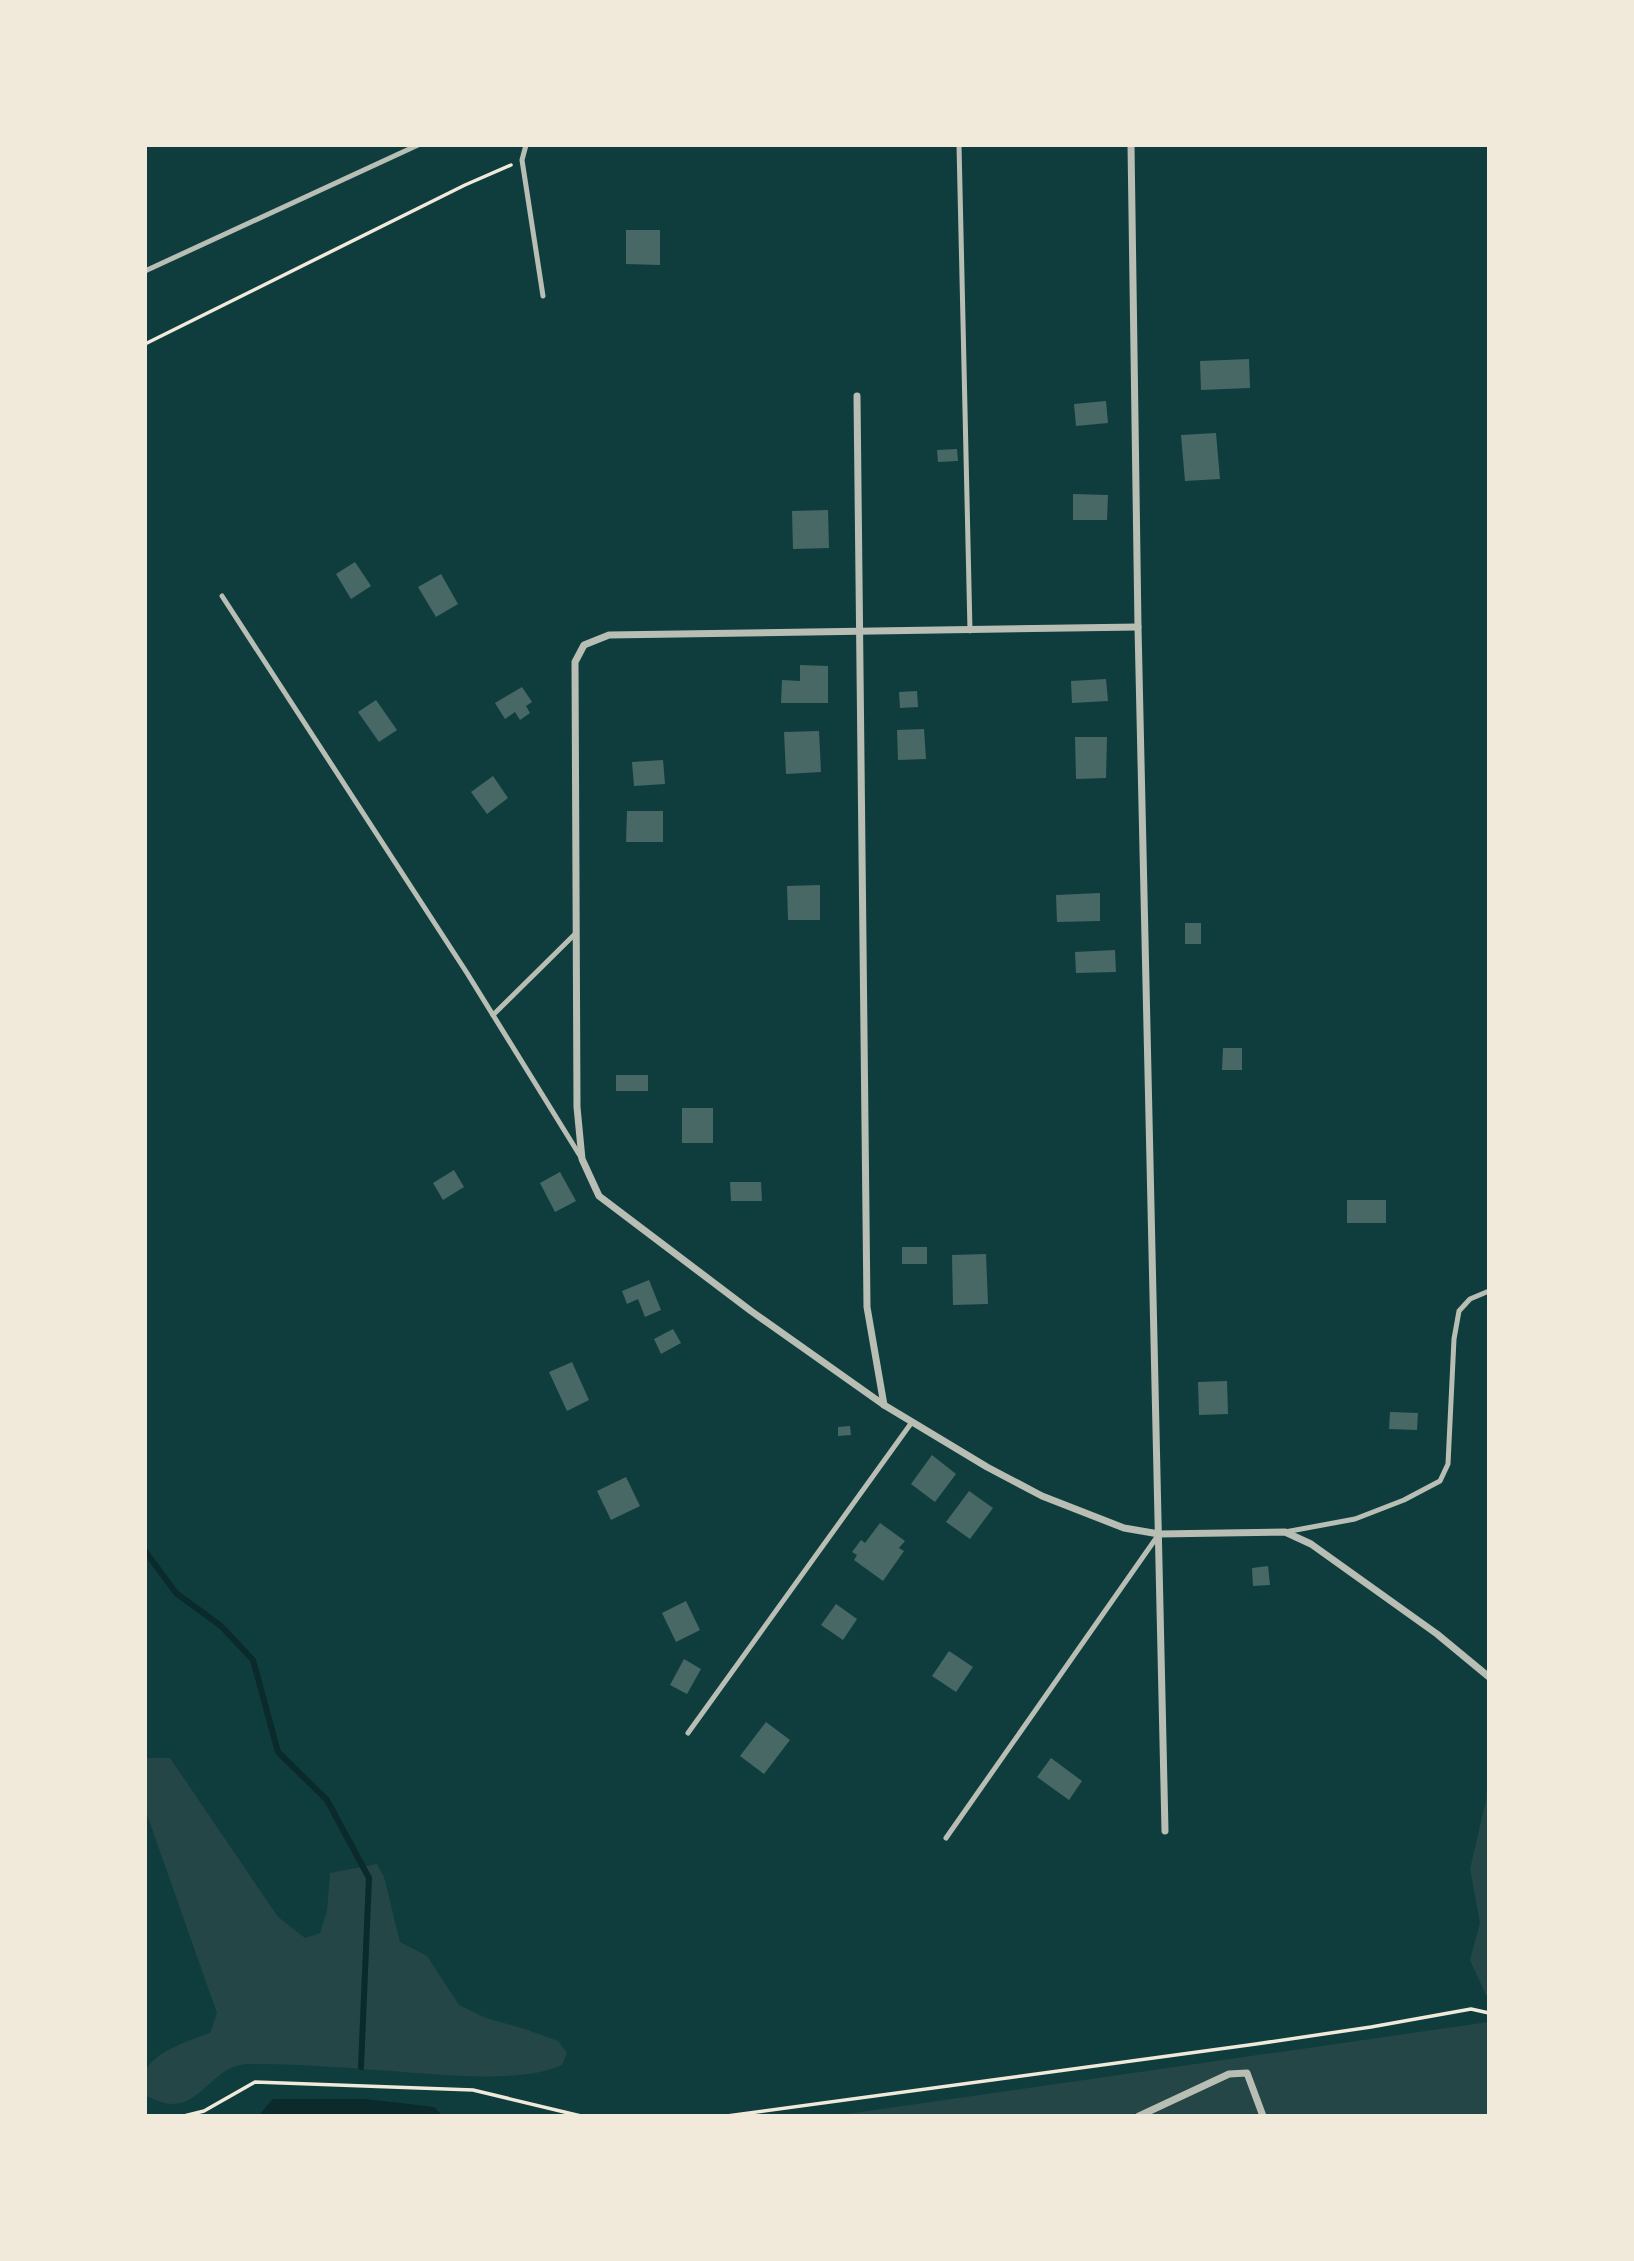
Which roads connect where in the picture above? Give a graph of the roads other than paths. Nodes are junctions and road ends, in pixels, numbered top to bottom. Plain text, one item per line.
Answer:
1 (418, 145) edge
2 (526, 145) edge
3 (959, 145) edge
4 (1131, 145) edge
5 (145, 262) edge
6 (147, 270) edge
7 (542, 296) dead end
8 (857, 396) dead end
9 (222, 596) dead end
10 (1138, 627) junction
11 (970, 631) junction
12 (859, 632) junction
13 (576, 933) junction
14 (493, 1015) junction
15 (582, 1159) junction
16 (1489, 1291) edge
17 (884, 1405) junction
18 (912, 1422) junction
19 (1286, 1532) junction
20 (1159, 1534) junction
21 (1489, 1677) edge
22 (688, 1733) dead end
23 (1165, 1831) dead end
24 (946, 1838) dead end
25 (1139, 2116) edge
26 (1263, 2116) edge

1 - 6 lane
2 - 7 lane
3 - 11 lane
4 - 10 street
5 - 6 lane
8 - 12 street
9 - 14 lane
10 - 11 street
10 - 20 street
11 - 12 street
12 - 13 street
12 - 17 street
13 - 14 lane
13 - 15 street
14 - 15 lane
15 - 17 street
16 - 19 lane
17 - 18 street
18 - 20 street
18 - 22 lane
19 - 20 street
19 - 21 street
20 - 23 street
20 - 24 lane
25 - 26 street

